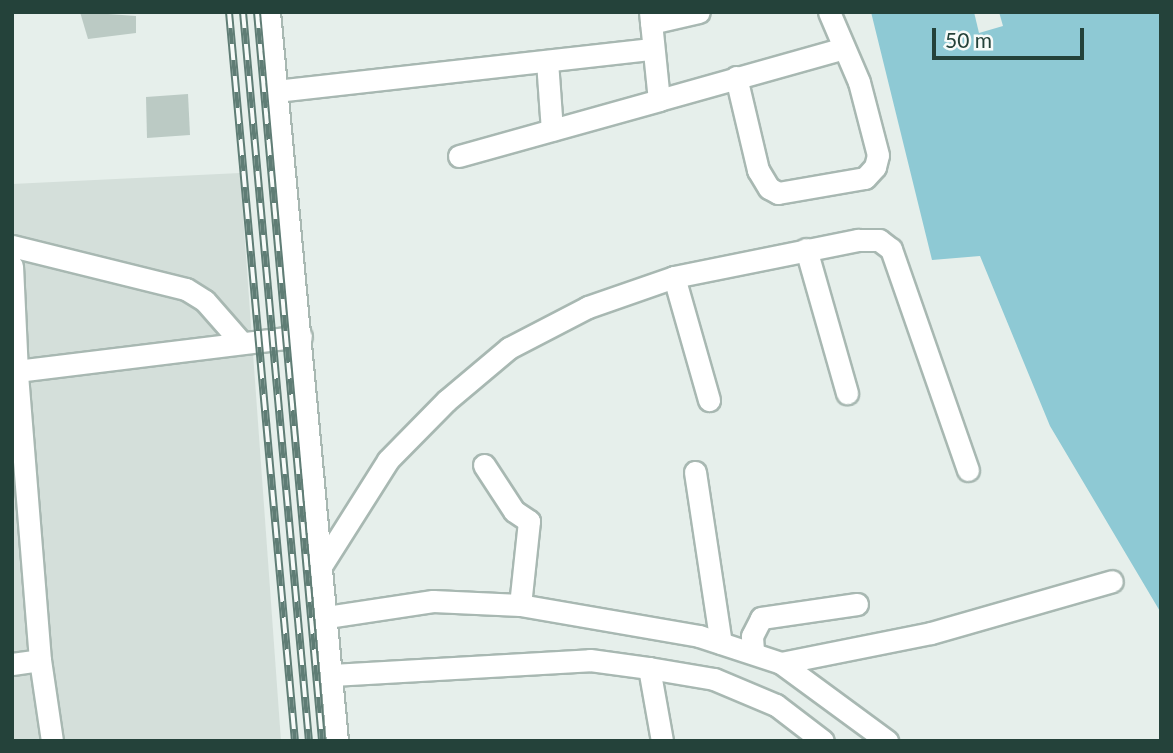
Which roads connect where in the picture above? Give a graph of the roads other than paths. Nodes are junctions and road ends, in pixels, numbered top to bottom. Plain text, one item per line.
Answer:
1 (269, 12) edge
2 (699, 12) edge
3 (829, 12) edge
4 (650, 18) edge
5 (845, 48) junction
6 (652, 49) junction
7 (547, 61) junction
8 (736, 77) junction
9 (276, 91) junction
10 (659, 100) junction
11 (552, 130) junction
12 (459, 156) dead end
13 (12, 246) edge
14 (806, 249) junction
15 (12, 266) edge
16 (674, 277) junction
17 (301, 336) junction
18 (241, 342) junction
19 (15, 372) edge
20 (847, 393) dead end
21 (709, 400) dead end
22 (484, 465) dead end
23 (968, 470) dead end
24 (695, 472) dead end
25 (323, 563) junction
26 (1112, 581) dead end
27 (857, 604) dead end
28 (520, 605) junction
29 (327, 617) junction
30 (721, 643) junction
31 (753, 651) junction
32 (40, 660) junction
33 (781, 663) junction
34 (12, 664) edge
35 (649, 668) junction
36 (332, 675) junction
37 (52, 741) edge
38 (337, 741) edge
39 (662, 741) edge
40 (823, 741) edge
41 (887, 741) edge

1 - 9 street
2 - 4 street
3 - 5 street
4 - 6 street
5 - 8 street
5 - 8 street
6 - 7 street
6 - 10 street
7 - 9 street
7 - 11 street
8 - 10 street
9 - 17 street
10 - 11 street
11 - 12 street
13 - 18 street
14 - 16 street
14 - 20 street
14 - 23 street
15 - 19 street
16 - 21 street
16 - 25 street
17 - 18 street
17 - 25 street
18 - 19 street
19 - 32 street
22 - 28 street
24 - 30 street
25 - 29 street
26 - 33 street
27 - 31 street
28 - 29 street
28 - 30 street
29 - 36 street
30 - 31 street
31 - 33 street
32 - 34 street
32 - 37 street
33 - 41 street
35 - 36 street
35 - 39 street
35 - 40 street
36 - 38 street

